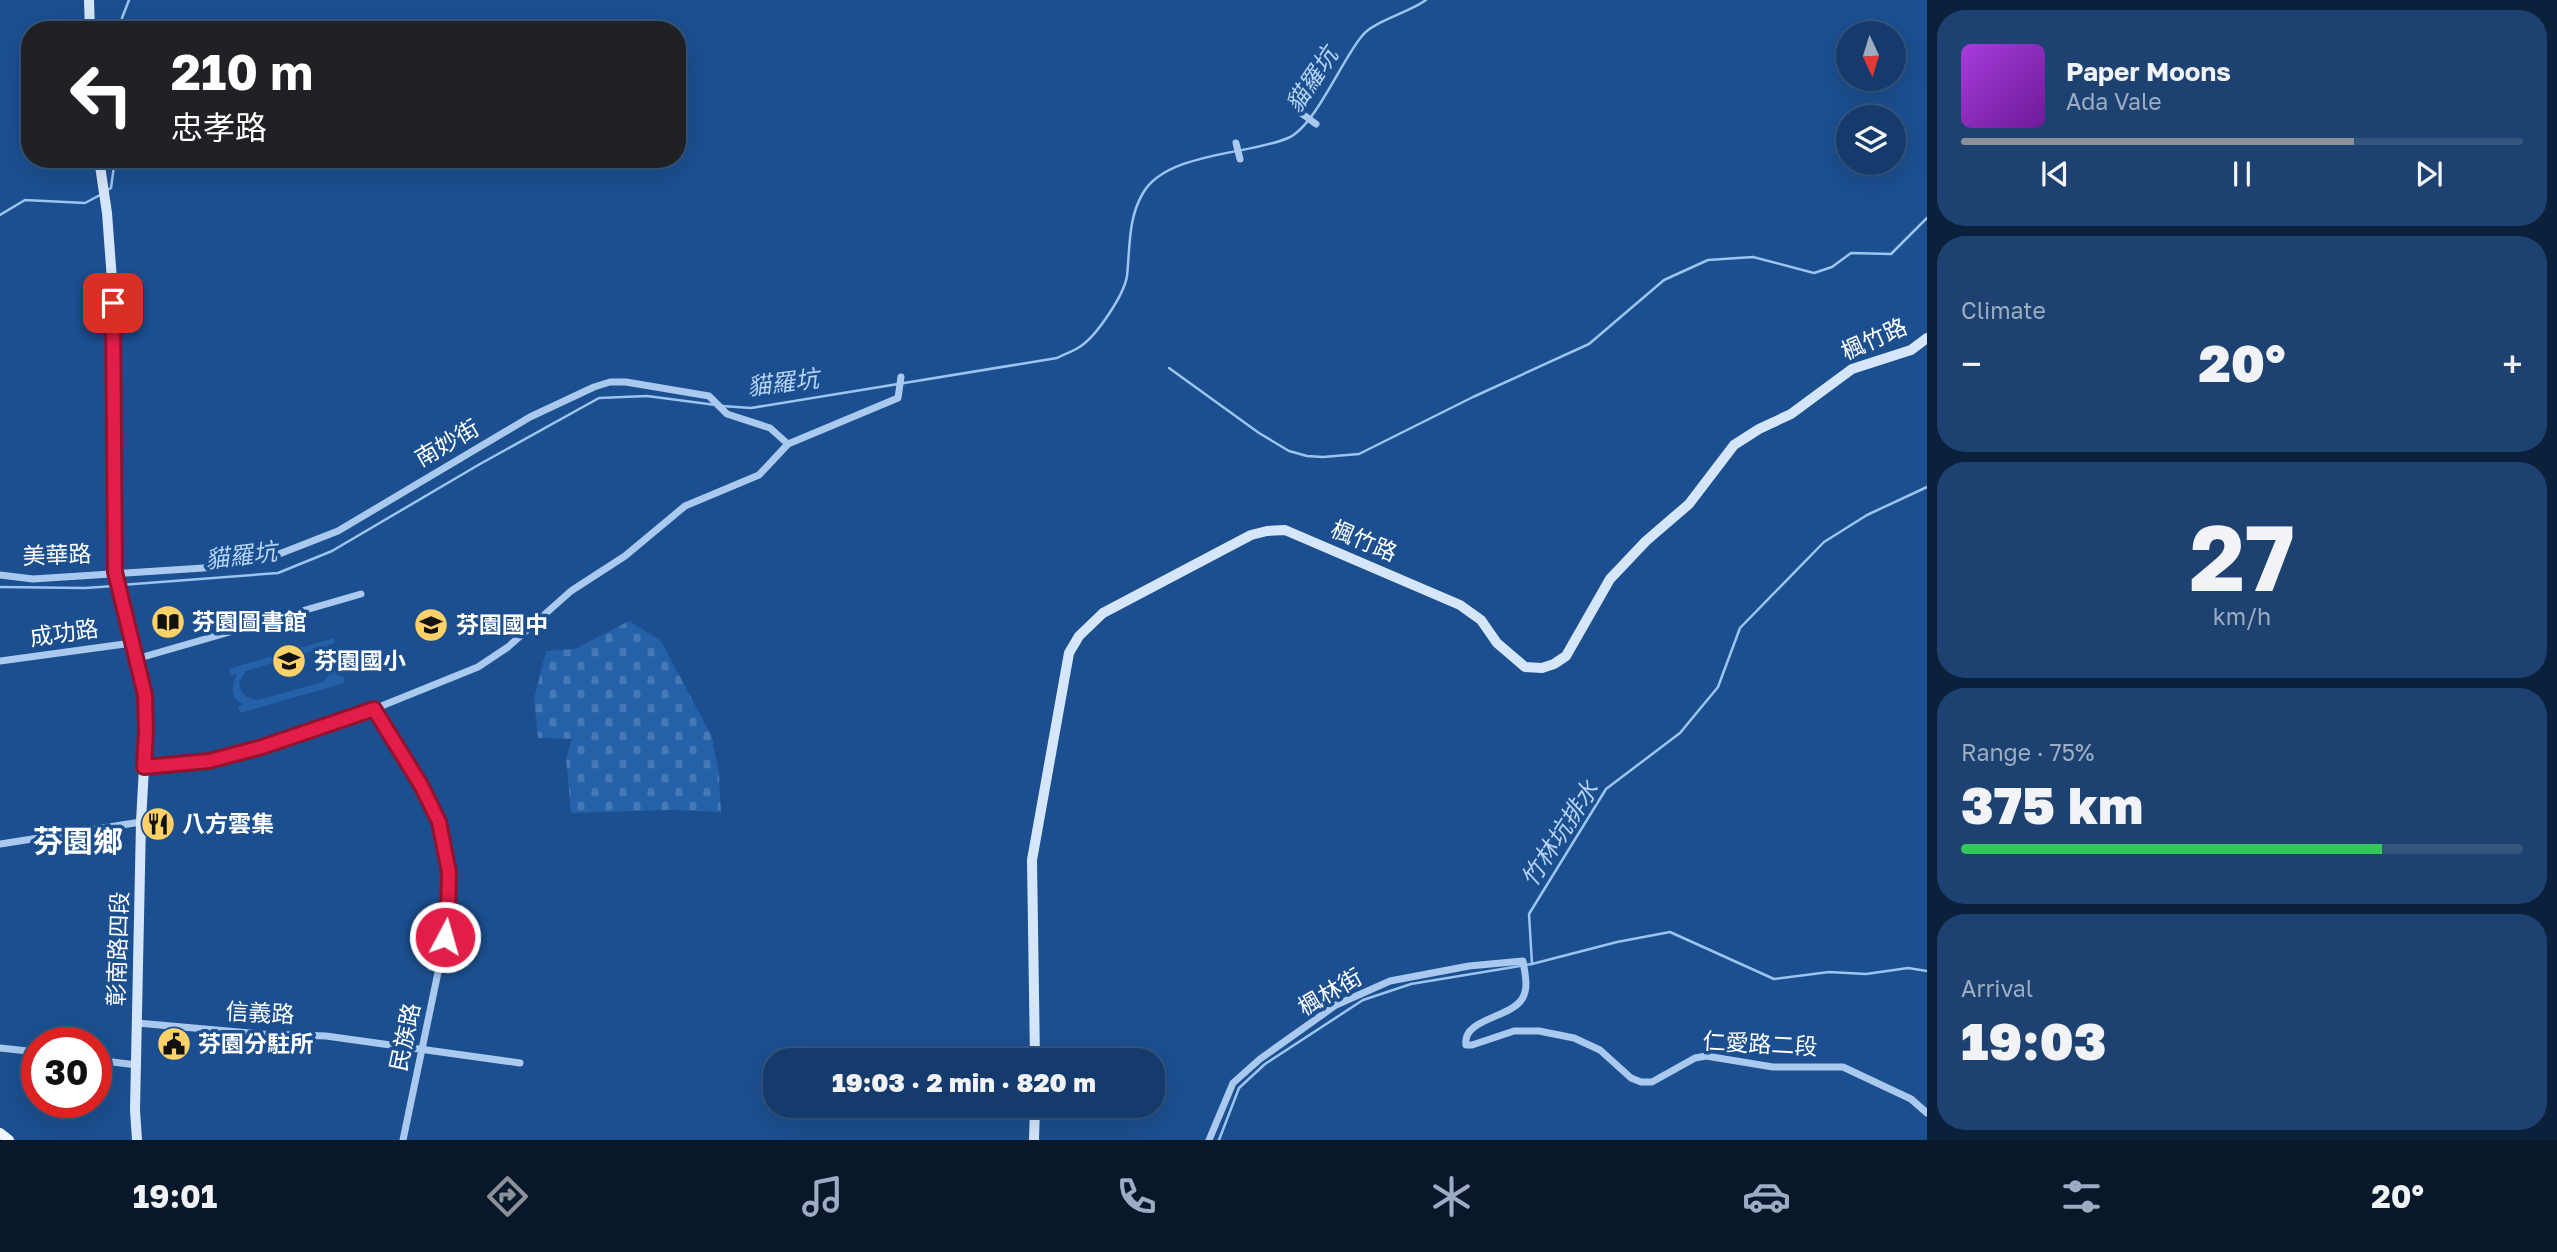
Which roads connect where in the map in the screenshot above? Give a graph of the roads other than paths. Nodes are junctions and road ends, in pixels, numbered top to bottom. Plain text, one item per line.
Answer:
1 (89, 0) edge
2 (90, 21) edge
3 (1301, 113) dead end
4 (1316, 124) dead end
5 (1236, 143) dead end
6 (1240, 159) dead end
7 (100, 168) edge
8 (1927, 338) edge
9 (901, 377) dead end
10 (788, 444) junction
11 (115, 572) junction
12 (0, 575) edge
13 (361, 594) dead end
14 (132, 643) junction
15 (136, 659) junction
16 (0, 661) edge
17 (374, 709) junction
18 (144, 767) junction
19 (141, 821) junction
20 (0, 844) edge
21 (1523, 961) joint
22 (137, 1023) junction
23 (0, 1048) edge
24 (422, 1048) junction
25 (1035, 1048) edge
26 (21, 1050) edge
27 (112, 1062) edge
28 (520, 1063) dead end
29 (136, 1065) junction
30 (1927, 1113) edge
31 (1035, 1118) edge
32 (0, 1133) edge
33 (9, 1140) edge
34 (137, 1140) edge
35 (404, 1140) edge
36 (1034, 1140) edge
37 (1209, 1140) edge

1 - 2 street
3 - 4 street
5 - 6 street
7 - 11 street, 彰南路四段
8 - 25 street, 楓竹路
9 - 10 street
10 - 11 street, 南妙街
10 - 17 street
11 - 12 street, 美華路
11 - 14 street, 彰南路四段
13 - 15 street
14 - 15 street, 彰南路四段
14 - 16 street, 成功路
15 - 18 street, 彰南路四段
17 - 18 street
17 - 24 street, 民族路
18 - 19 street, 彰南路四段
19 - 20 street
19 - 22 street, 彰南路四段
21 - 30 street, 仁愛路二段
21 - 37 street, 楓林街
22 - 24 street, 信義路
22 - 29 street, 彰南路四段
23 - 26 street
24 - 28 street, 信義路
24 - 35 street, 民族路
27 - 29 street
29 - 34 street, 彰南路四段
31 - 36 street
32 - 33 main road

